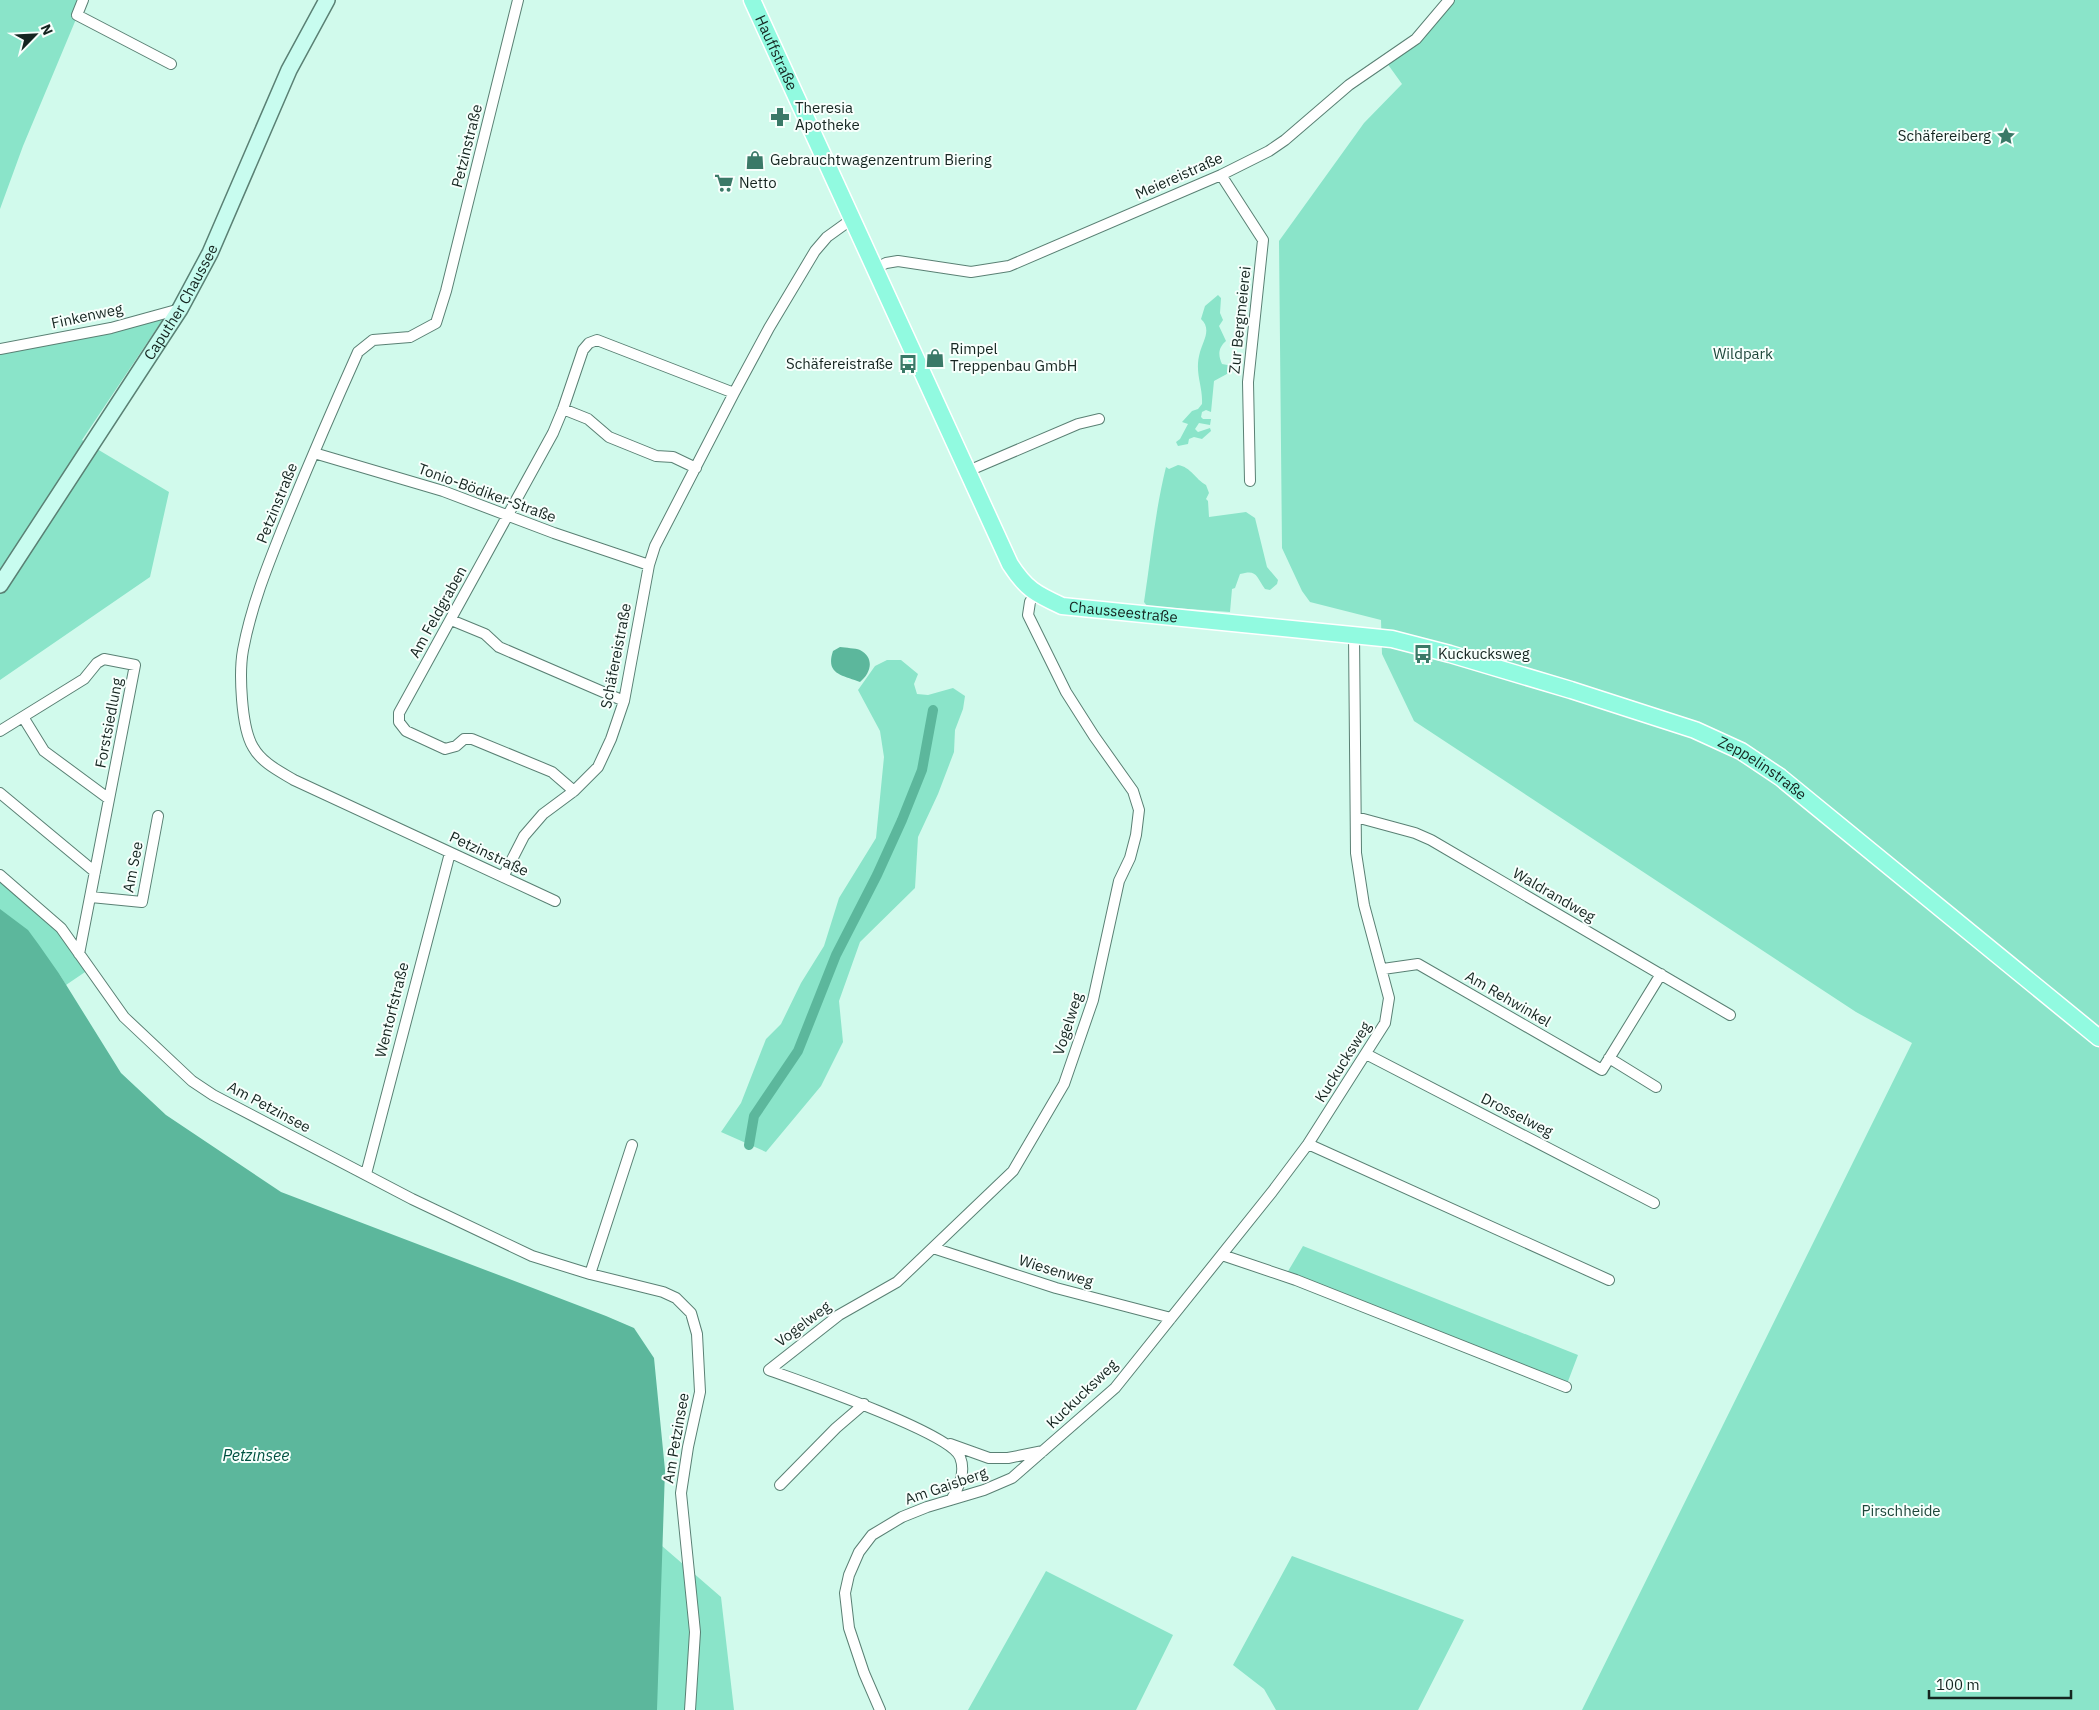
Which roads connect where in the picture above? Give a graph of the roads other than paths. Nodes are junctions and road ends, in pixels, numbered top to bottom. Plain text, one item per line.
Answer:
1 (83, 0) edge
2 (327, 0) edge
3 (518, 0) edge
4 (752, 0) edge
5 (1449, 0) edge
6 (171, 64) dead end
7 (1221, 175) junction
8 (852, 218) junction
9 (874, 269) junction
10 (180, 309) junction
11 (0, 349) edge
12 (734, 393) junction
13 (564, 409) junction
14 (1099, 419) dead end
15 (314, 453) junction
16 (696, 468) junction
17 (968, 471) junction
18 (1250, 481) dead end
19 (509, 514) junction
20 (648, 566) junction
21 (0, 585) edge
22 (1035, 594) junction
23 (451, 620) junction
24 (1354, 634) junction
25 (624, 701) junction
26 (23, 717) junction
27 (0, 730) edge
28 (574, 792) junction
29 (0, 793) edge
30 (109, 799) junction
31 (158, 816) dead end
32 (1356, 817) junction
33 (450, 853) junction
34 (95, 872) junction
35 (0, 875) edge
36 (503, 877) junction
37 (91, 897) junction
38 (555, 901) dead end
39 (79, 954) junction
40 (1383, 969) junction
41 (1661, 974) junction
42 (1730, 1015) dead end
43 (2099, 1038) edge
44 (1366, 1054) junction
45 (1609, 1058) junction
46 (1656, 1087) dead end
47 (1308, 1144) junction
48 (632, 1145) dead end
49 (366, 1174) junction
50 (1654, 1203) dead end
51 (934, 1248) junction
52 (1222, 1255) junction
53 (590, 1274) junction
54 (1609, 1280) dead end
55 (1171, 1318) junction
56 (1566, 1387) dead end
57 (864, 1404) junction
58 (949, 1444) junction
59 (1045, 1451) junction
60 (1012, 1478) joint
61 (780, 1485) dead end
62 (951, 1500) junction
63 (690, 1710) edge
64 (880, 1710) edge

1 - 6 street
2 - 10 street, Caputher Chaussee
3 - 15 street, Petzinstraße
4 - 8 main road, Hauffstraße
5 - 7 street, Meiereistraße
7 - 9 street, Meiereistraße
7 - 18 street, Zur Bergmeierei
8 - 9 main road, Hauffstraße
8 - 12 street, Schäfereistraße
9 - 17 main road, Chausseestraße
10 - 11 street, Finkenweg
10 - 21 street, Caputher Chaussee
12 - 13 street, Am Feldgraben
12 - 16 street, Schäfereistraße
13 - 16 street
13 - 19 street, Am Feldgraben
14 - 17 street
15 - 19 street, Tonio-Bödiker-Straße
15 - 33 street, Petzinstraße
16 - 20 street, Schäfereistraße
17 - 22 main road, Chausseestraße
19 - 20 street, Tonio-Bödiker-Straße
19 - 23 street, Am Feldgraben
20 - 25 street, Schäfereistraße
22 - 24 main road, Chausseestraße
22 - 51 street, Vogelweg
23 - 25 street
23 - 28 street, Am Feldgraben
24 - 32 street, Kuckucksweg
24 - 43 main road, Zeppelinstraße
25 - 28 street, Schäfereistraße
26 - 27 street, Forstsiedlung
26 - 30 street, Forstsiedlung
26 - 30 street, Forstsiedlung
28 - 36 street, Schäfereistraße
29 - 34 street
30 - 34 street, Forstsiedlung
31 - 37 street, Am See
32 - 40 street, Kuckucksweg
32 - 41 street, Waldrandweg
33 - 36 street, Petzinstraße
33 - 49 street, Wentorfstraße
34 - 37 street, Forstsiedlung
35 - 39 street, Am Petzinsee
36 - 38 street, Petzinstraße
37 - 39 street, Forstsiedlung
39 - 49 street, Am Petzinsee
40 - 44 street, Kuckucksweg
40 - 45 street, Am Rehwinkel
41 - 42 street, Waldrandweg
41 - 45 street
44 - 47 street, Kuckucksweg
44 - 50 street, Drosselweg
45 - 46 street
47 - 52 street, Kuckucksweg
47 - 54 street
48 - 53 street
49 - 53 street, Am Petzinsee
51 - 55 street, Wiesenweg
51 - 57 street, Vogelweg
52 - 55 street, Kuckucksweg
52 - 56 street
53 - 63 street, Am Petzinsee
55 - 59 street, Kuckucksweg
57 - 58 street
57 - 61 street
58 - 59 street
58 - 62 street
59 - 60 street, Kuckucksweg
60 - 62 street, Am Gaisberg
62 - 64 street, Am Gaisberg

